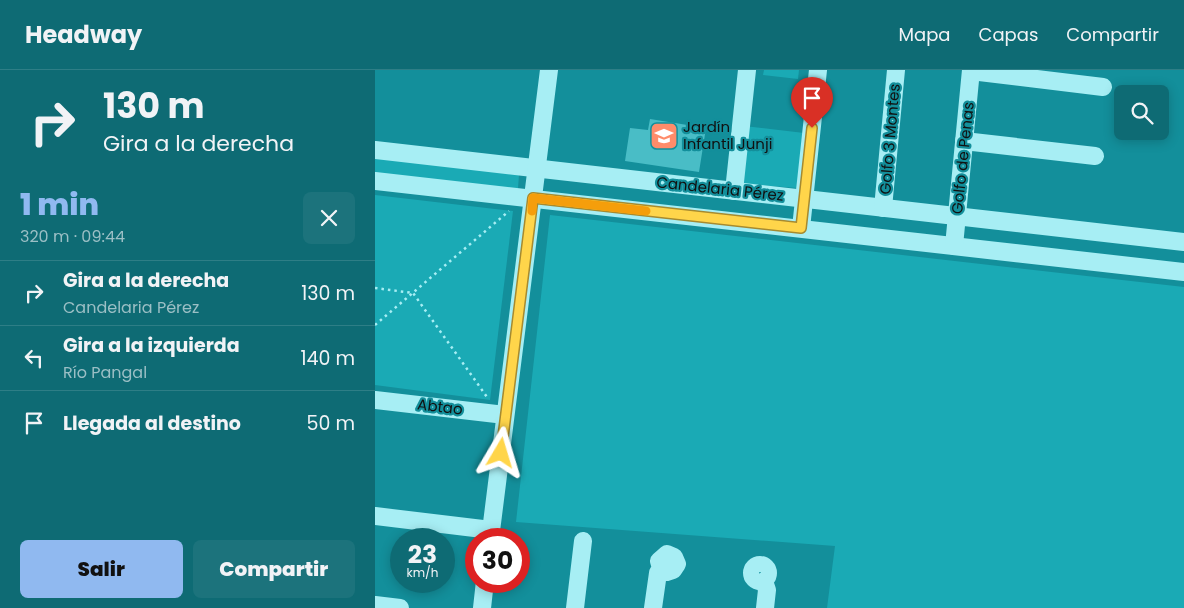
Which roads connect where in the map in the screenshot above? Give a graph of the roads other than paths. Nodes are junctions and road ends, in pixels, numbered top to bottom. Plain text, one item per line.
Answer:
1 (549, 70) edge
2 (747, 70) edge
3 (818, 70) edge
4 (896, 70) edge
5 (971, 71) edge
6 (1103, 87) dead end
7 (964, 141) junction
8 (375, 150) edge
9 (1095, 156) dead end
10 (537, 168) junction
11 (375, 180) edge
12 (734, 191) junction
13 (533, 198) junction
14 (805, 199) junction
15 (883, 208) junction
16 (957, 216) junction
17 (801, 228) junction
18 (1184, 242) edge
19 (954, 246) junction
20 (1184, 272) edge
21 (375, 400) edge
22 (502, 415) junction
23 (375, 516) edge
24 (492, 528) edge
25 (465, 530) edge
26 (583, 541) dead end
27 (661, 568) dead end
28 (764, 581) dead end
29 (484, 593) edge
30 (375, 605) edge
31 (395, 608) edge
32 (400, 608) edge
33 (482, 608) edge
34 (575, 608) edge
35 (653, 608) edge
36 (765, 608) edge

1 - 10 street
2 - 12 street
3 - 14 street
4 - 15 street, Golfo 3 Montes
5 - 6 street
5 - 7 street, Golfo de Penas
7 - 9 street
7 - 16 street, Golfo de Penas
8 - 10 street, Candelaria Pérez
10 - 12 street, Candelaria Pérez
10 - 13 street
11 - 13 street, Candelaria Pérez
12 - 14 street, Candelaria Pérez
13 - 17 street, Candelaria Pérez
13 - 22 street
14 - 15 street, Candelaria Pérez
14 - 17 street
15 - 16 street, Candelaria Pérez
16 - 18 street, Candelaria Pérez
16 - 19 street, Golfo de Penas
17 - 19 street, Candelaria Pérez
19 - 20 street, Candelaria Pérez
21 - 22 street, Abtao
22 - 24 street
23 - 25 street
26 - 34 street
27 - 35 street
28 - 36 street
29 - 33 street
30 - 31 street
31 - 32 street

